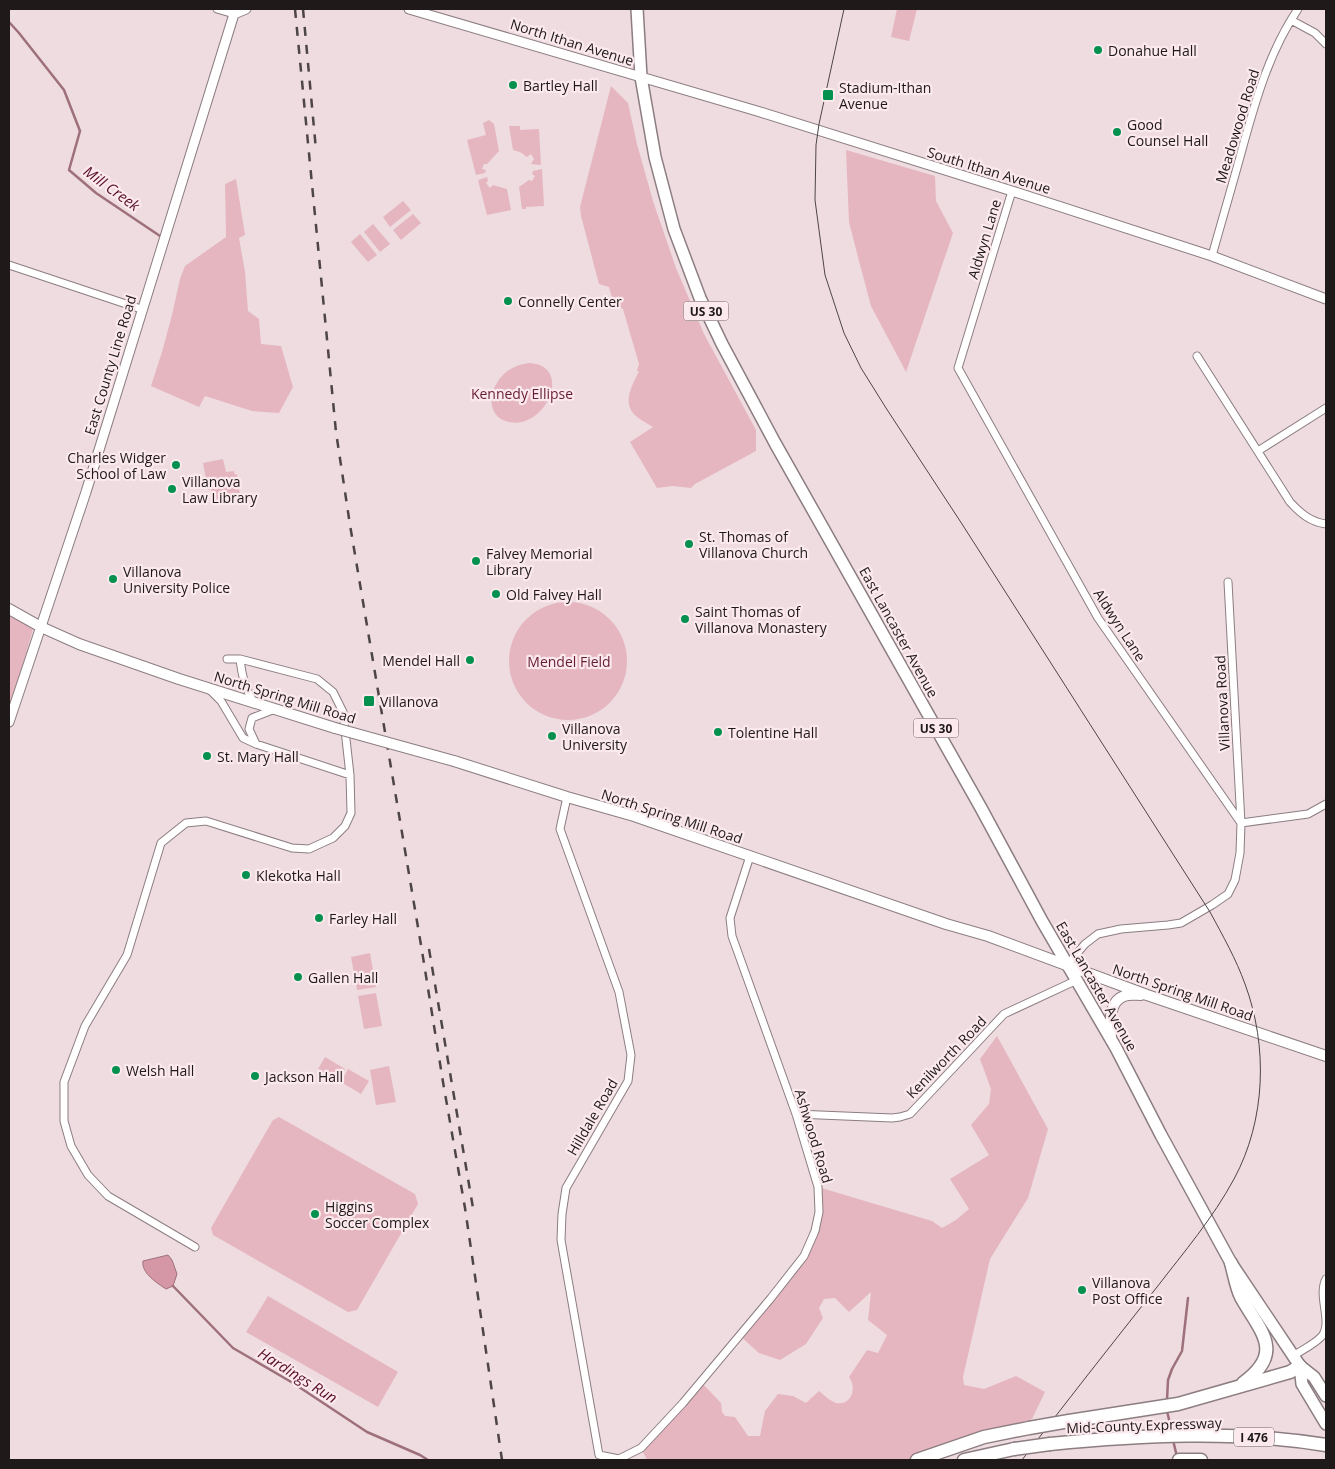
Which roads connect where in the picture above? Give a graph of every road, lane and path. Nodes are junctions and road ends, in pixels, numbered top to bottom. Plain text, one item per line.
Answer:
1 (217, 9) edge
2 (246, 9) edge
3 (409, 9) edge
4 (637, 9) edge
5 (1298, 9) edge
6 (234, 14) junction
7 (1291, 20) junction
8 (1326, 44) edge
9 (641, 77) junction
10 (1012, 191) junction
11 (1212, 256) junction
12 (9, 264) edge
13 (1326, 299) edge
14 (141, 309) junction
15 (1197, 356) dead end
16 (1326, 408) edge
17 (1258, 451) junction
18 (1326, 524) edge
19 (1228, 582) dead end
20 (9, 609) edge
21 (41, 628) junction
22 (227, 659) dead end
23 (240, 659) junction
24 (203, 687) junction
25 (254, 703) junction
26 (275, 709) junction
27 (9, 722) edge
28 (256, 744) junction
29 (350, 775) junction
30 (567, 797) junction
31 (1326, 804) edge
32 (1240, 823) junction
33 (750, 856) junction
34 (1067, 965) junction
35 (1077, 980) junction
36 (1147, 995) junction
37 (1112, 1040) junction
38 (1326, 1056) edge
39 (796, 1114) junction
40 (196, 1247) dead end
41 (1231, 1263) junction
42 (1326, 1279) edge
43 (1296, 1361) junction
44 (1237, 1387) junction
45 (1326, 1396) edge
46 (1326, 1424) edge
47 (1324, 1444) edge
48 (598, 1455) joint
49 (917, 1460) edge
50 (964, 1460) edge
51 (1179, 1460) edge
52 (1191, 1460) edge
53 (1201, 1460) edge

1 - 6 street
2 - 6 street
3 - 9 street, North Ithan Avenue
4 - 9 highway, East Lancaster Avenue / US 30
5 - 7 street, Meadowood Road
6 - 14 street, East County Line Road
7 - 8 street
7 - 11 street, Meadowood Road
9 - 10 street, South Ithan Avenue
9 - 34 highway, East Lancaster Avenue / US 30
10 - 11 street, South Ithan Avenue
10 - 32 street, Aldwyn Lane
11 - 13 street, South Ithan Avenue
12 - 14 street
14 - 21 street, East County Line Road
15 - 17 street
16 - 17 street
17 - 18 street
19 - 32 street, Villanova Road
20 - 21 main road, North Spring Mill Road
21 - 24 main road, North Spring Mill Road
21 - 27 street, East County Line Road
22 - 23 street
23 - 25 street
23 - 29 street
24 - 25 main road, North Spring Mill Road
24 - 28 street
25 - 26 main road, North Spring Mill Road
26 - 28 street
26 - 30 main road, North Spring Mill Road, bridge
28 - 29 street
29 - 40 street
30 - 33 main road, North Spring Mill Road
30 - 48 street, Hilldale Road
31 - 32 street
32 - 34 street
33 - 34 main road, North Spring Mill Road
33 - 39 street, Ashwood Road
34 - 35 highway, East Lancaster Avenue / US 30
34 - 36 main road, North Spring Mill Road
35 - 37 highway, East Lancaster Avenue / US 30
35 - 39 street, Kenilworth Road
36 - 37 main road
36 - 38 main road, North Spring Mill Road
37 - 41 highway, East Lancaster Avenue / US 30
39 - 48 street, Ashwood Road
41 - 43 highway, East Lancaster Avenue / US 30
41 - 44 highway
42 - 43 street
43 - 44 highway
43 - 45 highway, East Lancaster Avenue / US 30
43 - 46 highway, East Lancaster Avenue / US 30
44 - 49 highway, bridge
47 - 50 highway, Mid-County Expressway / I 476, bridge
51 - 52 highway
52 - 53 highway

